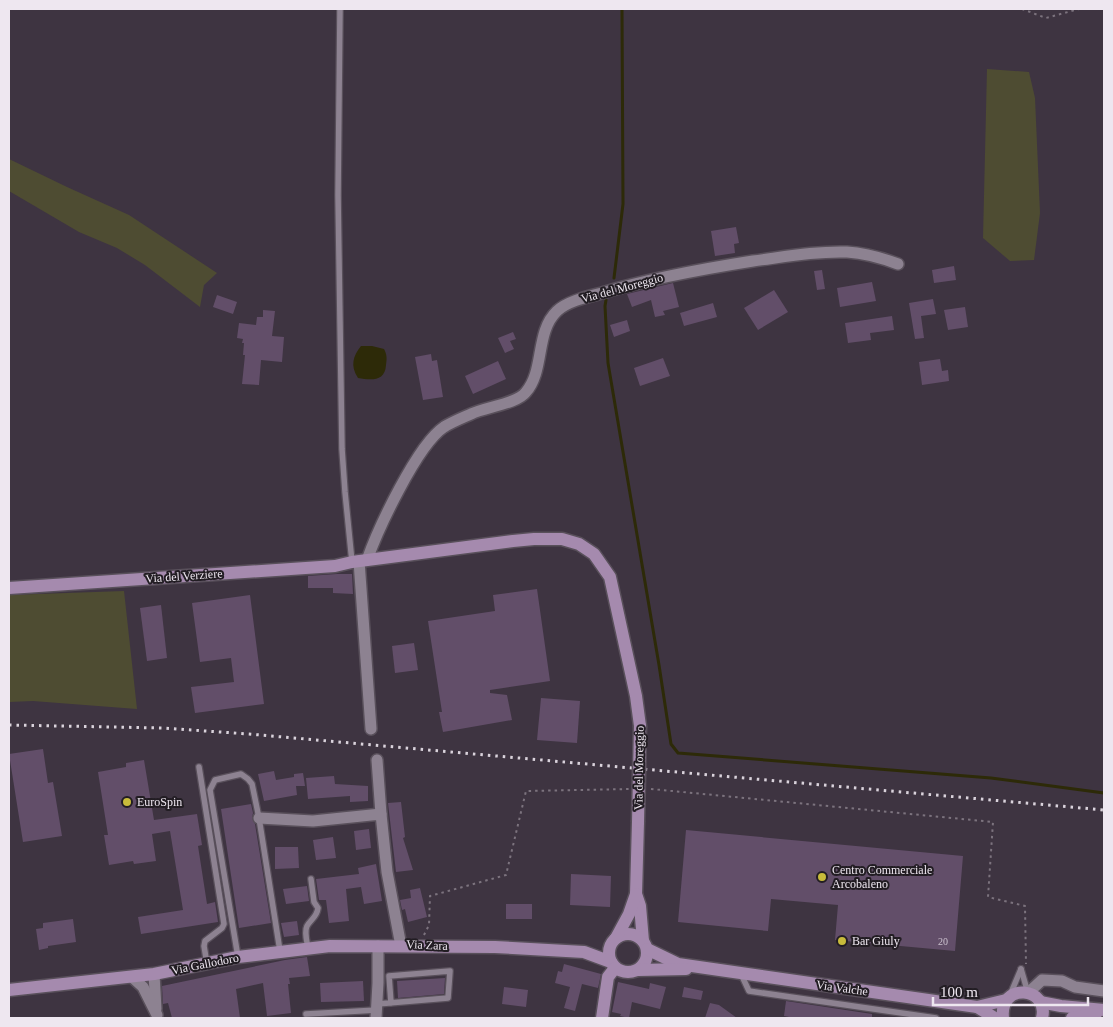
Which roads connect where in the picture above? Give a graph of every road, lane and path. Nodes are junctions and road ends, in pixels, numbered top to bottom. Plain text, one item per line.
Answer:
1 (340, 9) edge
2 (1022, 9) edge
3 (1078, 9) edge
4 (898, 264) dead end
5 (359, 561) junction
6 (9, 588) edge
7 (371, 729) dead end
8 (377, 760) dead end
9 (199, 767) dead end
10 (630, 789) dead end
11 (649, 789) dead end
12 (381, 814) junction
13 (260, 818) junction
14 (311, 879) dead end
15 (636, 894) junction
16 (423, 937) dead end
17 (614, 941) junction
18 (645, 945) junction
19 (378, 946) junction
20 (401, 946) junction
21 (308, 948) junction
22 (280, 951) junction
23 (584, 952) junction
24 (238, 957) junction
25 (206, 964) junction
26 (613, 965) junction
27 (706, 969) junction
28 (638, 970) junction
29 (1026, 971) dead end
30 (154, 974) junction
31 (740, 974) junction
32 (132, 976) junction
33 (9, 990) edge
34 (1104, 991) edge
35 (1028, 993) junction
36 (1008, 998) junction
37 (1040, 1002) junction
38 (391, 1003) junction
39 (977, 1008) junction
40 (377, 1011) edge
41 (1104, 1011) edge
42 (306, 1014) dead end
43 (157, 1017) edge
44 (602, 1018) edge
45 (936, 1018) edge
46 (995, 1018) edge
47 (1002, 1018) edge
48 (1042, 1018) edge
49 (1076, 1018) edge

1 - 5 lane, Via del Moreggio
2 - 3 path
4 - 5 street, Via del Moreggio
5 - 6 main road, Via del Verziere
5 - 7 street, Via del Moreggio
5 - 15 main road, Via del Moreggio, bridge
8 - 12 street, Via Zara
9 - 25 lane
10 - 16 path
11 - 29 path
12 - 13 street
12 - 20 street, Via Zara
13 - 22 lane
13 - 24 lane
14 - 21 lane
15 - 17 main road, Via del Moreggio
15 - 18 main road, Via del Moreggio
17 - 18 main road
17 - 23 main road, Via Zara
17 - 26 main road
18 - 27 main road, Via Valche
18 - 28 main road
19 - 20 main road, Via Gallodoro
19 - 21 main road, Via Gallodoro
19 - 40 street
20 - 23 main road, Via Zara
21 - 22 main road, Via Gallodoro
22 - 24 main road, Via Gallodoro
23 - 26 main road, Via Zara
24 - 25 main road, Via Gallodoro
25 - 30 main road, Via Gallodoro
26 - 28 main road
26 - 44 main road
27 - 28 main road, Via Valche
27 - 31 main road, Via Valche
30 - 32 main road, Via Gallodoro
30 - 43 street
31 - 39 main road, Via Valche
31 - 45 lane
32 - 33 main road, Via Gallodoro
32 - 43 street
34 - 35 street
35 - 36 main road, Via Valche
35 - 36 lane
35 - 37 main road
36 - 39 main road, Via Valche
36 - 47 main road
37 - 41 main road
37 - 48 main road
38 - 38 lane
38 - 40 lane
39 - 46 main road, Via Valche
40 - 42 lane
41 - 49 main road

